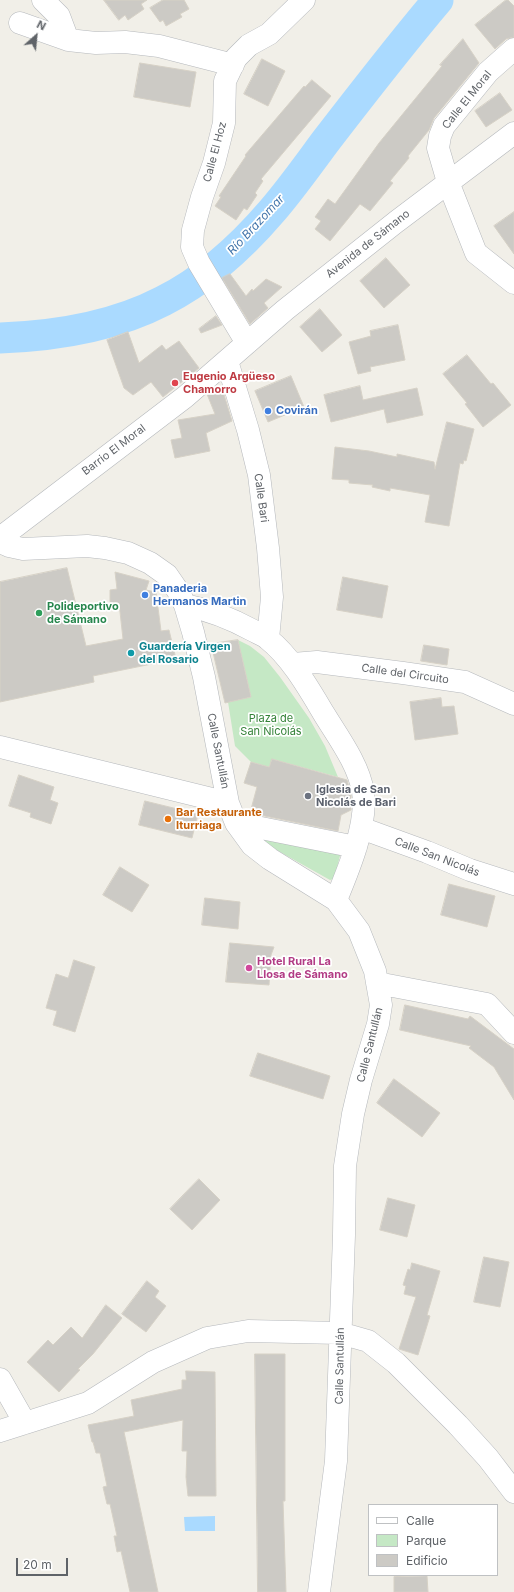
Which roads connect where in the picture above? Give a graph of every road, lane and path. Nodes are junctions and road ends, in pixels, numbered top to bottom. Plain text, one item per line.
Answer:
1 (43, 0) edge
2 (304, 0) edge
3 (20, 23) dead end
4 (68, 40) junction
5 (514, 49) edge
6 (233, 65) junction
7 (514, 133) edge
8 (448, 182) junction
9 (514, 283) edge
10 (247, 343) junction
11 (227, 361) junction
12 (0, 538) edge
13 (0, 542) edge
14 (184, 605) junction
15 (268, 639) junction
16 (292, 664) junction
17 (514, 704) edge
18 (0, 747) edge
19 (228, 803) junction
20 (236, 824) junction
21 (358, 837) junction
22 (514, 884) edge
23 (336, 900) junction
24 (378, 983) junction
25 (514, 1033) edge
26 (340, 1333) junction
27 (0, 1379) edge
28 (25, 1423) junction
29 (0, 1431) edge
30 (514, 1492) edge
31 (319, 1592) edge

1 - 4 street
2 - 6 street, Calle El Hoz
3 - 4 street
4 - 6 street
5 - 8 street, Calle El Moral
6 - 10 street, Calle El Hoz
7 - 8 street, Avenida de Sámano
8 - 9 street, Calle El Moral
8 - 10 street, Avenida de Sámano
10 - 11 street, Avenida de Sámano
11 - 12 street, Barrio El Moral
11 - 15 street, Calle Bari
13 - 14 street, Calle Santullán
14 - 15 street
14 - 19 street, Calle Santullán
15 - 16 street
16 - 17 street, Calle del Circuito
16 - 21 street
18 - 19 street
19 - 20 street, Calle Santullán
20 - 21 street, Calle San Nicolás
20 - 23 street, Calle Santullán
21 - 22 street, Calle San Nicolás
21 - 23 street
23 - 24 street, Calle Santullán
24 - 25 street
24 - 26 street, Calle Santullán
26 - 28 street
26 - 30 street
26 - 31 street, Calle Santullán
27 - 28 street
28 - 29 street

